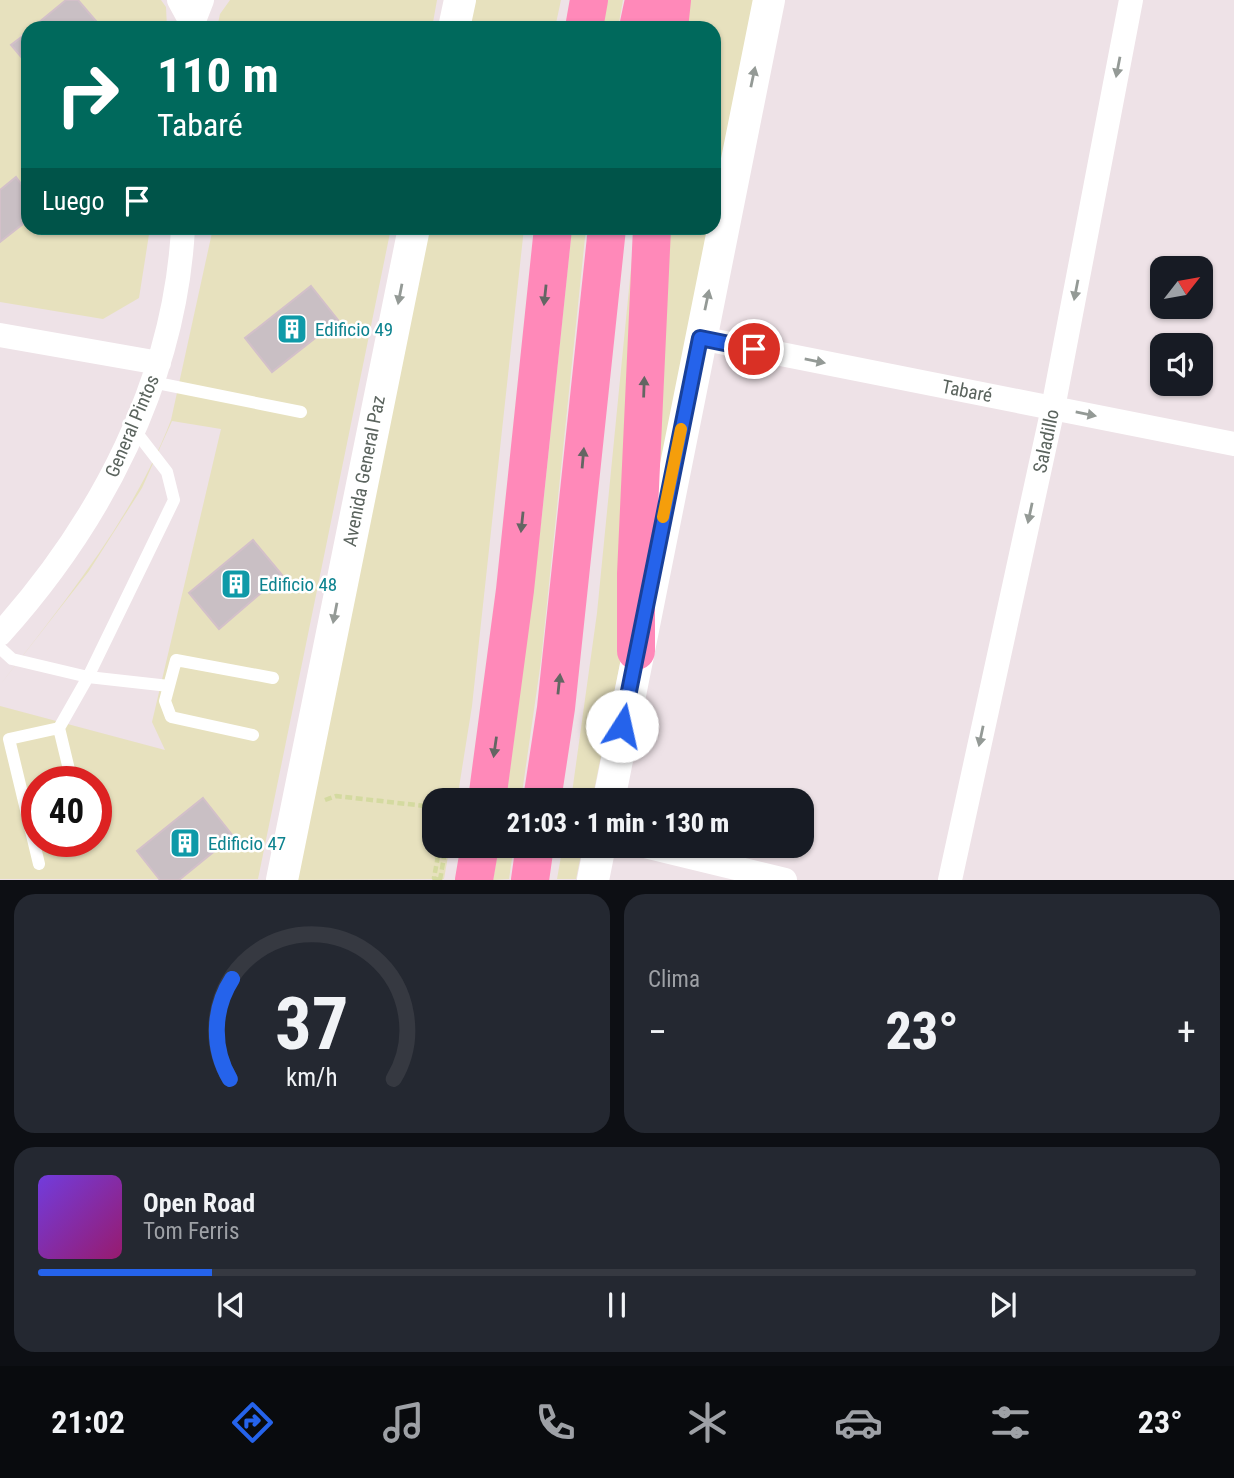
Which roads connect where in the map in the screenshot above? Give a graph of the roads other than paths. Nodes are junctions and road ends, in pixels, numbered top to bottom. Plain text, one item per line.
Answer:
1 (179, 0) edge
2 (202, 0) edge
3 (460, 0) edge
4 (589, 0) edge
5 (644, 0) edge
6 (672, 0) edge
7 (769, 0) edge
8 (1131, 0) edge
9 (189, 21) edge
10 (193, 21) edge
11 (456, 21) edge
12 (585, 21) edge
13 (640, 21) edge
14 (670, 21) edge
15 (182, 235) edge
16 (413, 235) edge
17 (552, 235) edge
18 (606, 235) edge
19 (652, 235) edge
20 (0, 335) edge
21 (700, 338) junction
22 (156, 372) junction
23 (1053, 408) junction
24 (301, 412) dead end
25 (134, 428) junction
26 (1234, 444) edge
27 (0, 634) edge
28 (0, 648) edge
29 (636, 651) junction
30 (88, 677) junction
31 (273, 678) dead end
32 (169, 686) junction
33 (59, 728) junction
34 (253, 735) dead end
35 (68, 766) edge
36 (489, 788) edge
37 (544, 788) edge
38 (610, 788) edge
39 (478, 858) edge
40 (533, 858) edge
41 (597, 858) edge
42 (694, 858) edge
43 (38, 864) dead end
44 (282, 880) edge
45 (474, 880) edge
46 (530, 880) edge
47 (593, 880) edge
48 (785, 880) edge
49 (950, 880) edge

1 - 9 street
2 - 10 street
3 - 11 street
4 - 12 highway
5 - 13 highway
6 - 14 highway
21 -> 7 street
8 -> 23 street, Saladillo
15 - 22 street, General Pintos
16 -> 44 street, Avenida General Paz
17 -> 36 highway
37 -> 18 highway
29 -> 19 highway
20 - 22 street
21 -> 23 street, Tabaré
21 - 29 street
22 - 24 lane
22 - 25 street, General Pintos
23 -> 26 street, Tabaré
23 -> 49 street, Saladillo
25 - 27 street, General Pintos
25 - 30 lane
28 - 30 lane
29 - 38 street
30 - 32 lane
30 - 33 lane
31 - 32 lane
32 - 34 lane
33 - 35 lane
33 - 43 lane
39 - 45 highway
40 - 46 highway
41 - 47 street
42 - 48 street

